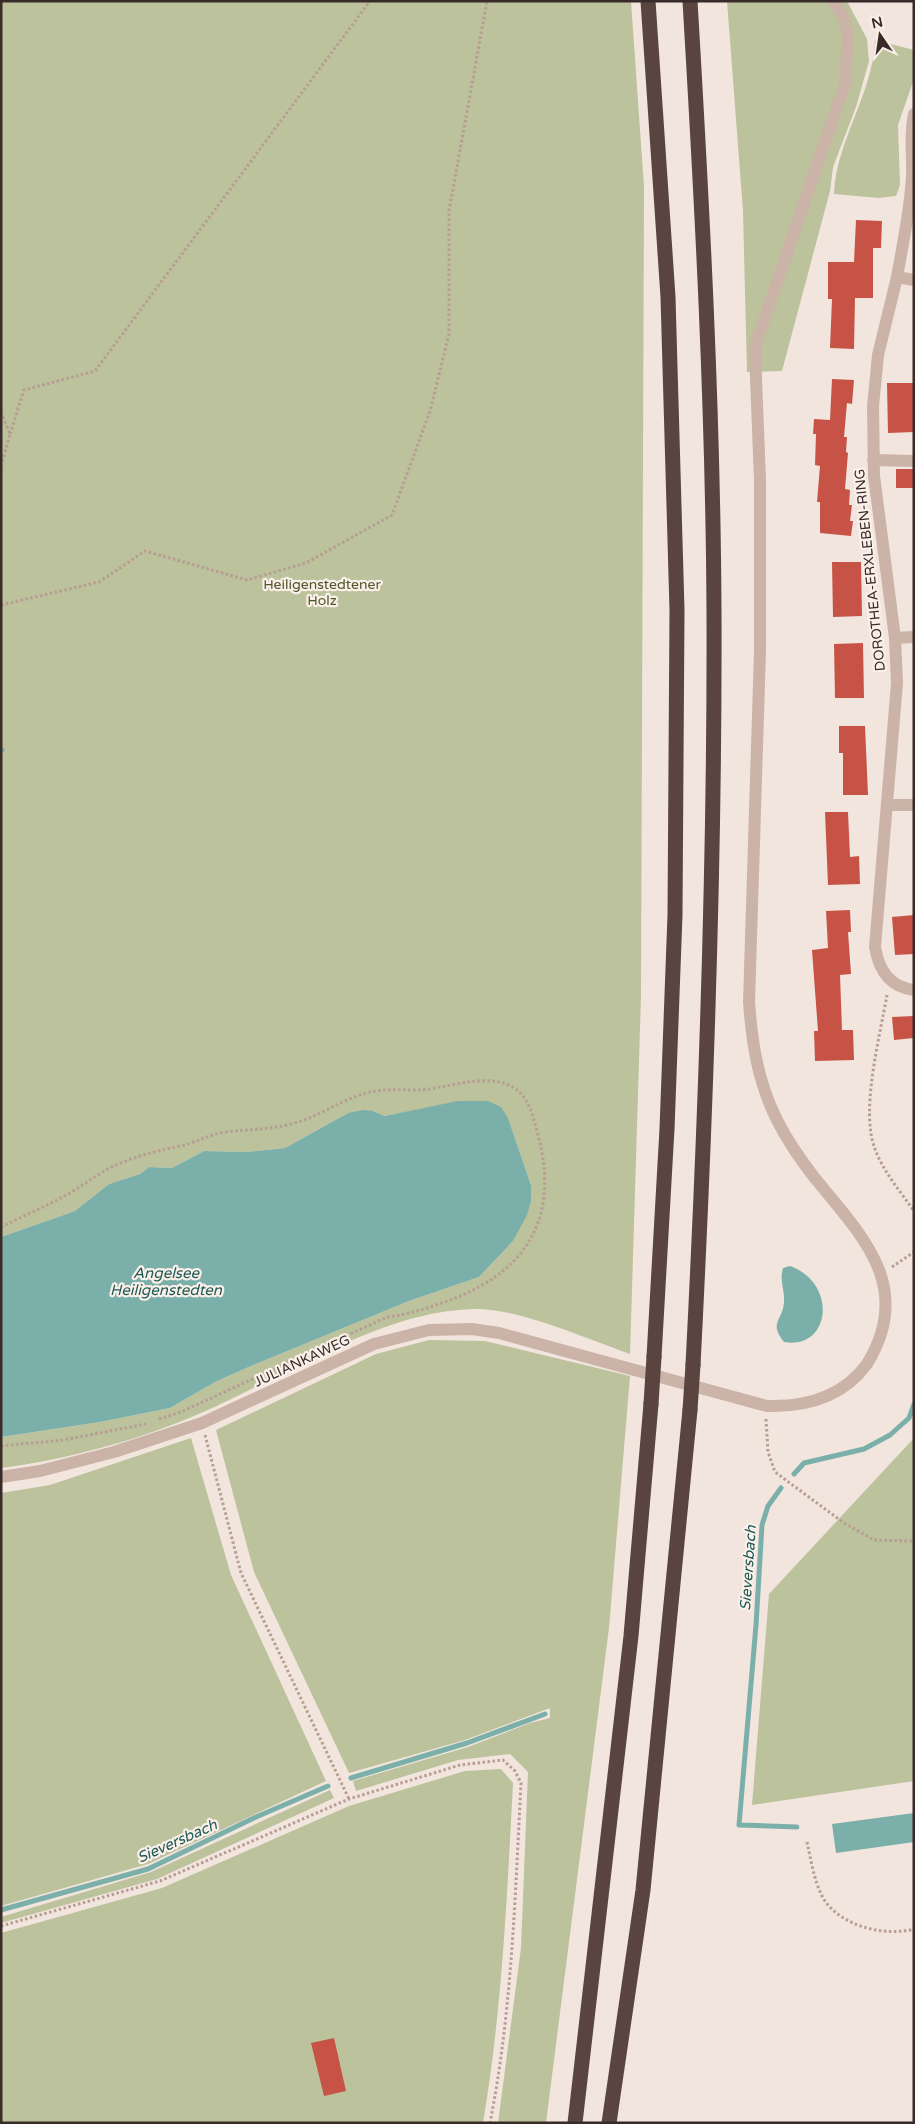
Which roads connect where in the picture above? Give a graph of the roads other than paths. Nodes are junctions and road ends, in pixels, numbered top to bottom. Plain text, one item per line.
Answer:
1 (648, 1) edge
2 (690, 1) edge
3 (834, 1) edge
4 (914, 114) edge
5 (897, 277) junction
6 (914, 280) edge
7 (873, 460) junction
8 (914, 461) edge
9 (914, 637) edge
10 (895, 638) junction
11 (914, 804) edge
12 (887, 805) junction
13 (914, 990) edge
14 (1, 1477) edge
15 (575, 2123) edge
16 (609, 2123) edge

1 - 15 highway, bridge
2 - 16 highway, bridge
3 - 14 street, JULIANKAWEG
4 - 5 street, DOROTHEA-ERXLEBEN-RING
5 - 6 street
5 - 7 street, DOROTHEA-ERXLEBEN-RING
7 - 8 street
7 - 10 street, DOROTHEA-ERXLEBEN-RING
9 - 10 street
10 - 12 street, DOROTHEA-ERXLEBEN-RING
11 - 12 street
12 - 13 street, DOROTHEA-ERXLEBEN-RING

